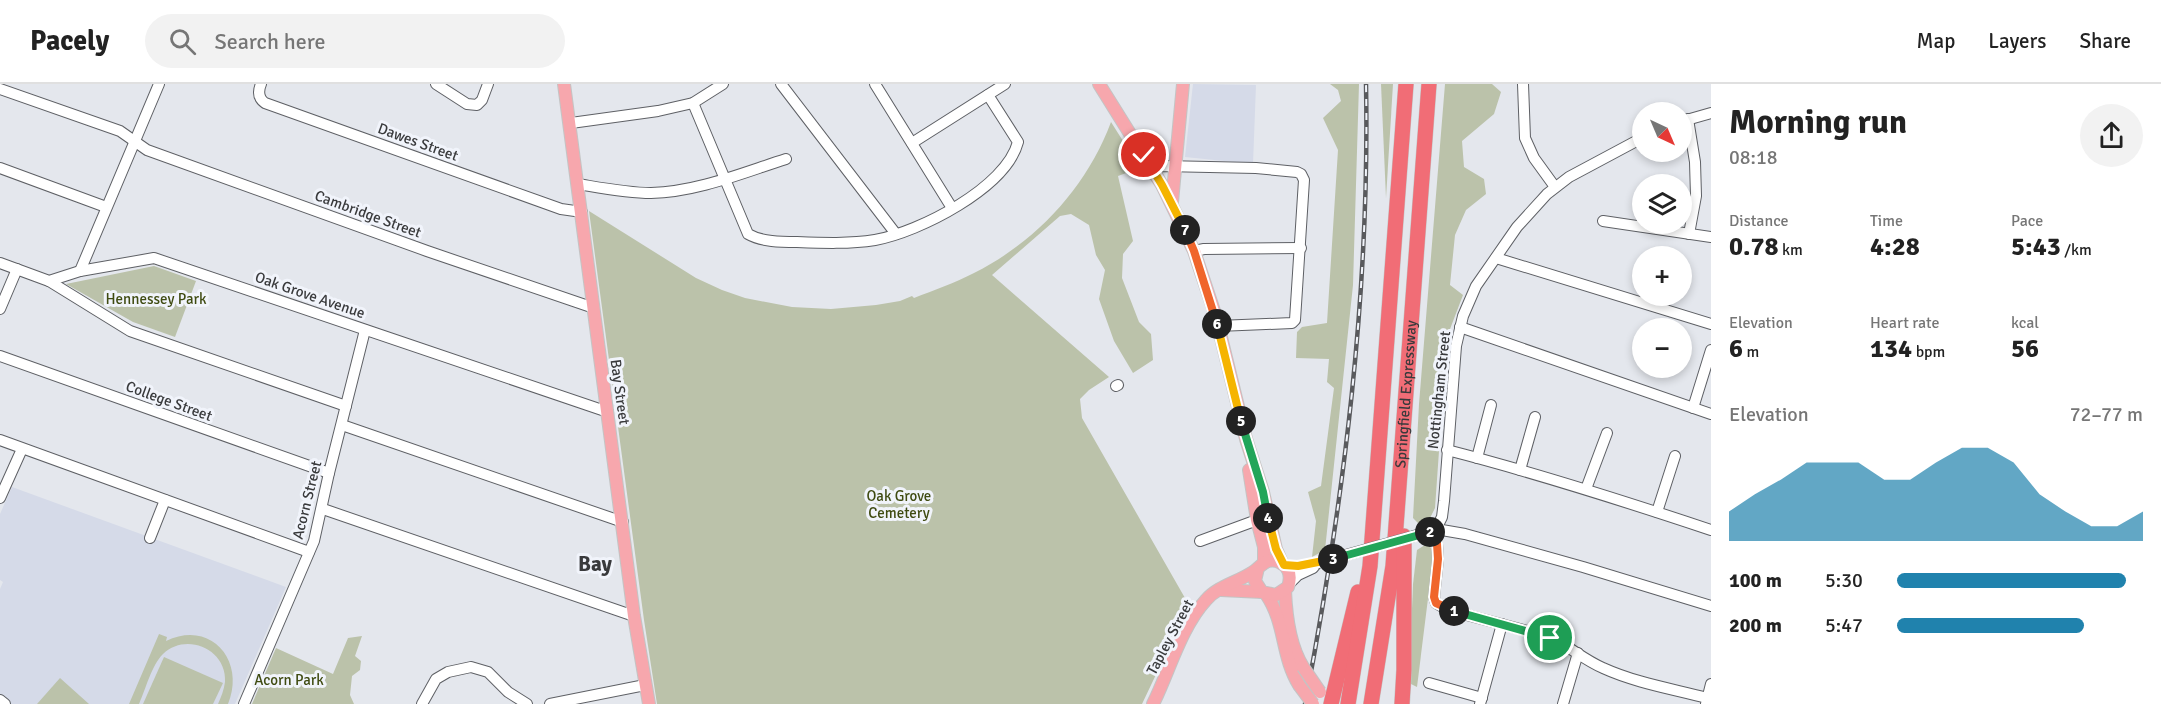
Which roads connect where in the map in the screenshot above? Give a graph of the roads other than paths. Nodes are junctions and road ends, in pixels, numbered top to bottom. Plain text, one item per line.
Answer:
1 (159, 84) edge
2 (261, 84) edge
3 (436, 84) edge
4 (488, 84) edge
5 (564, 84) edge
6 (723, 84) edge
7 (781, 84) edge
8 (875, 84) edge
9 (1005, 84) edge
10 (1183, 84) edge
11 (1406, 84) edge
12 (1429, 84) edge
13 (1523, 84) edge
14 (1101, 88) edge
15 (0, 89) edge
16 (988, 95) junction
17 (693, 103) junction
18 (1711, 113) edge
19 (1692, 118) edge
20 (571, 123) junction
21 (134, 142) junction
22 (912, 143) junction
23 (1632, 143) edge
24 (1692, 149) edge
25 (786, 159) dead end
26 (1176, 167) junction
27 (0, 168) edge
28 (1153, 170) junction
29 (725, 179) junction
30 (578, 184) junction
31 (1555, 187) junction
32 (1172, 202) junction
33 (106, 207) junction
34 (952, 208) junction
35 (582, 213) junction
36 (1692, 218) edge
37 (1603, 221) dead end
38 (1632, 225) edge
39 (896, 234) junction
40 (1689, 234) edge
41 (1711, 237) edge
42 (1301, 248) junction
43 (1194, 251) junction
44 (1496, 258) junction
45 (0, 263) edge
46 (17, 269) junction
47 (80, 271) junction
48 (49, 281) junction
49 (594, 308) junction
50 (0, 309) edge
51 (1711, 324) edge
52 (1218, 326) junction
53 (1460, 327) junction
54 (365, 330) junction
55 (1711, 350) edge
56 (0, 356) edge
57 (1491, 405) dead end
58 (346, 406) junction
59 (1693, 408) junction
60 (608, 412) junction
61 (1711, 414) edge
62 (1535, 417) dead end
63 (342, 425) junction
64 (1607, 433) dead end
65 (1246, 439) junction
66 (0, 440) edge
67 (22, 449) junction
68 (1448, 450) junction
69 (1675, 456) dead end
70 (1478, 458) junction
71 (1520, 470) junction
72 (329, 473) junction
73 (1401, 476) junction
74 (1586, 489) junction
75 (0, 498) edge
76 (165, 500) junction
77 (322, 509) junction
78 (1375, 510) junction
79 (1657, 512) junction
80 (1257, 520) junction
81 (623, 522) junction
82 (1436, 529) junction
83 (1711, 530) edge
84 (150, 538) dead end
85 (1200, 541) dead end
86 (309, 552) junction
87 (1317, 563) junction
88 (1283, 564) junction
89 (1261, 566) junction
90 (1287, 587) junction
91 (1221, 590) junction
92 (1264, 593) junction
93 (1711, 606) edge
94 (634, 616) junction
95 (1502, 624) junction
96 (1578, 653) junction
97 (1429, 683) dead end
98 (1711, 684) edge
99 (645, 685) junction
100 (508, 692) junction
101 (0, 700) edge
102 (1327, 700) edge
103 (1481, 701) edge
104 (1706, 701) edge
105 (426, 702) edge
106 (5, 704) edge
107 (244, 704) edge
108 (511, 704) edge
109 (527, 704) edge
110 (550, 704) edge
111 (649, 704) edge
112 (1153, 704) edge
113 (1313, 704) edge
114 (1348, 704) edge
115 (1371, 704) edge
116 (1402, 704) edge
117 (1563, 704) edge

1 - 21 street
2 - 35 street, Dawes Street
3 - 4 street
5 - 20 main road, Bay Street
6 - 17 street
7 - 39 street
8 - 22 street
9 - 16 street
10 - 26 main road
11 - 78 highway, Springfield Expressway
12 - 73 highway, Springfield Expressway
13 - 31 street
14 - 28 main road
15 - 21 street, Cambridge Street
16 - 22 street
16 - 34 street
17 - 20 street
17 - 29 street
18 - 19 street
20 - 30 main road, Bay Street
21 - 33 street
21 - 49 street, Cambridge Street
22 - 34 street
23 - 31 street, Nottingham Street
24 - 36 street
25 - 29 street
26 - 28 street
26 - 32 main road
26 - 42 street
27 - 33 street
28 - 32 main road
29 - 30 street
29 - 39 street
30 - 35 main road, Bay Street
31 - 44 street, Nottingham Street
32 - 43 main road
33 - 47 street
34 - 39 street
35 - 49 main road, Bay Street
37 - 38 street
40 - 41 street
42 - 43 street
42 - 52 street
43 - 52 main road
44 - 51 street
44 - 53 street, Nottingham Street
45 - 46 street
46 - 48 street
46 - 50 street
47 - 48 street, Oak Grove Avenue
47 - 54 street, Oak Grove Avenue
48 - 58 street
49 - 60 main road, Bay Street
52 - 65 main road
53 - 59 street
53 - 68 street, Nottingham Street
54 - 58 street, Acorn Street
54 - 60 street, Oak Grove Avenue
55 - 59 street
56 - 72 street, College Street
57 - 70 street
58 - 63 street, Acorn Street
59 - 61 street
60 - 81 main road, Bay Street
62 - 71 street
63 - 72 street, Acorn Street
63 - 81 street
64 - 74 street
65 - 80 main road
65 - 88 main road
66 - 67 street
67 - 75 street
67 - 76 street
68 - 70 street
68 - 82 street, Nottingham Street
69 - 79 street
70 - 71 street
71 - 74 street
72 - 77 street, Acorn Street
73 - 115 highway, Springfield Expressway
73 - 116 highway
74 - 79 street
76 - 84 street
76 - 86 street
77 - 86 street, Acorn Street
77 - 94 street
78 - 102 highway
78 - 114 highway, Springfield Expressway
79 - 83 street
80 - 85 street
80 - 89 main road
81 - 94 main road, Bay Street
82 - 87 street, bridge
82 - 93 street
82 - 95 street, Nottingham Street
86 - 107 street, Acorn Street
87 - 88 street
87 - 90 street
88 - 89 main road
88 - 90 main road
89 - 91 main road, Tapley Street
89 - 92 main road
90 - 92 main road
90 - 102 main road, bridge
91 - 92 main road
91 - 112 main road, Tapley Street
92 - 113 main road, bridge
94 - 99 main road, Bay Street
95 - 96 street
95 - 103 street
96 - 104 street
96 - 117 street
97 - 103 street
98 - 104 street
99 - 110 street
99 - 111 main road, Bay Street
100 - 105 street
100 - 108 street
100 - 109 street
101 - 106 street

